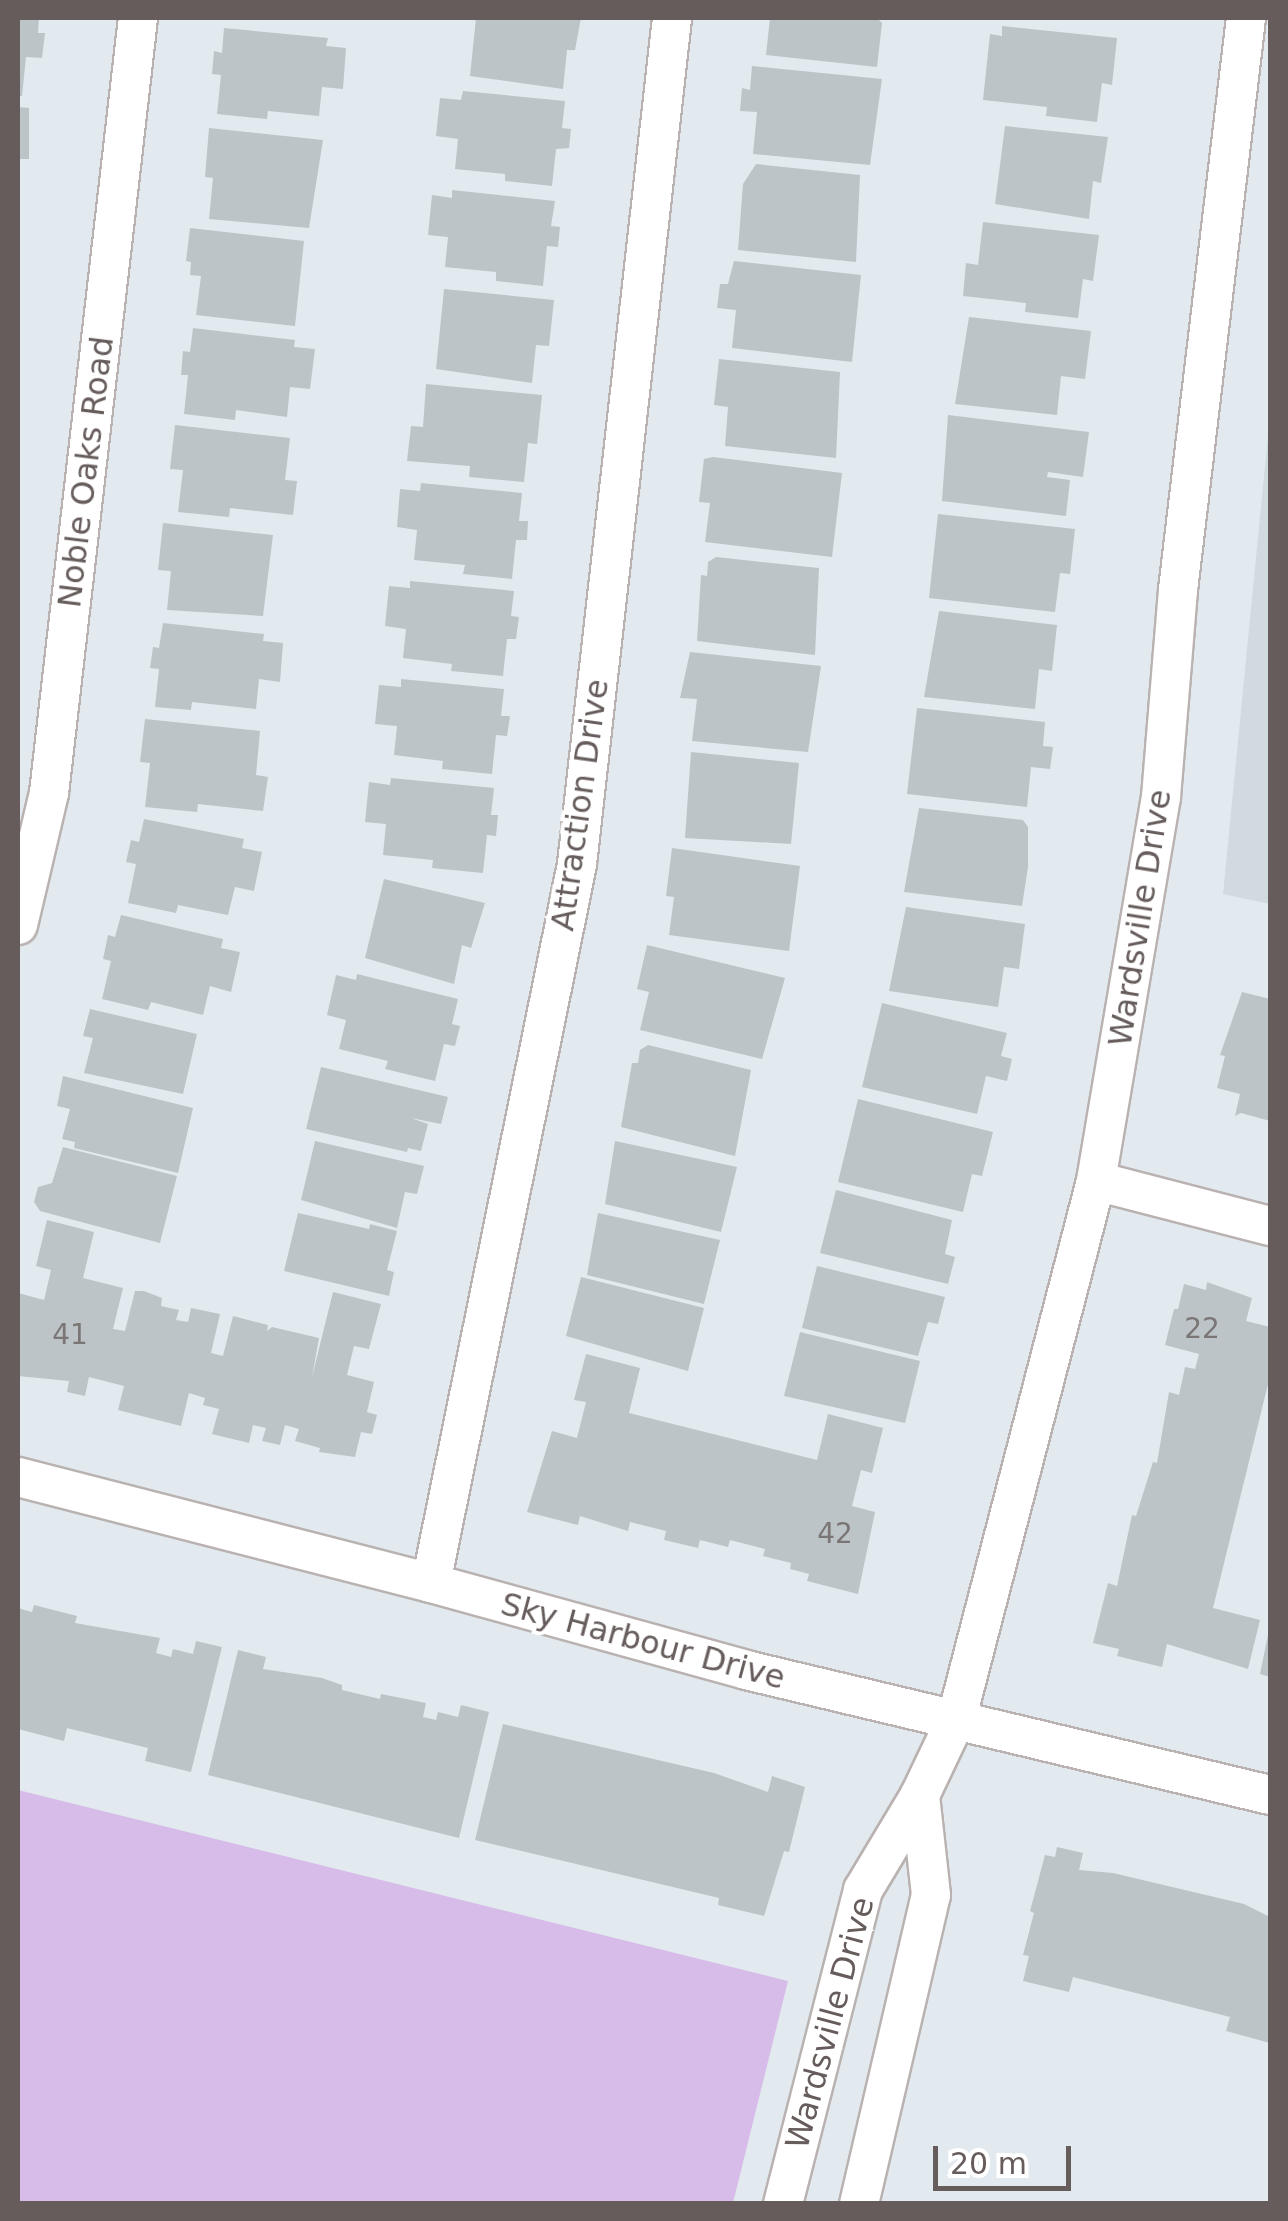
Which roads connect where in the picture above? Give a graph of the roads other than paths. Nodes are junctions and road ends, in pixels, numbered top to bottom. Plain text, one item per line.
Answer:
1 (138, 18) edge
2 (672, 18) edge
3 (1246, 18) edge
4 (18, 925) edge
5 (1096, 1181) junction
6 (1270, 1226) edge
7 (18, 1477) edge
8 (431, 1583) junction
9 (957, 1718) junction
10 (920, 1795) junction
11 (1270, 1795) edge
12 (782, 2204) edge
13 (858, 2204) edge

1 - 4 street, Noble Oaks Road
2 - 8 street, Attraction Drive
3 - 5 street, Wardsville Drive
5 - 6 street
5 - 9 street, Wardsville Drive
7 - 8 street, Sky Harbour Drive
8 - 9 street, Sky Harbour Drive
9 - 10 street, Wardsville Drive
9 - 11 street, Sky Harbour Drive
10 - 12 street, Wardsville Drive
10 - 13 street, Wardsville Drive

